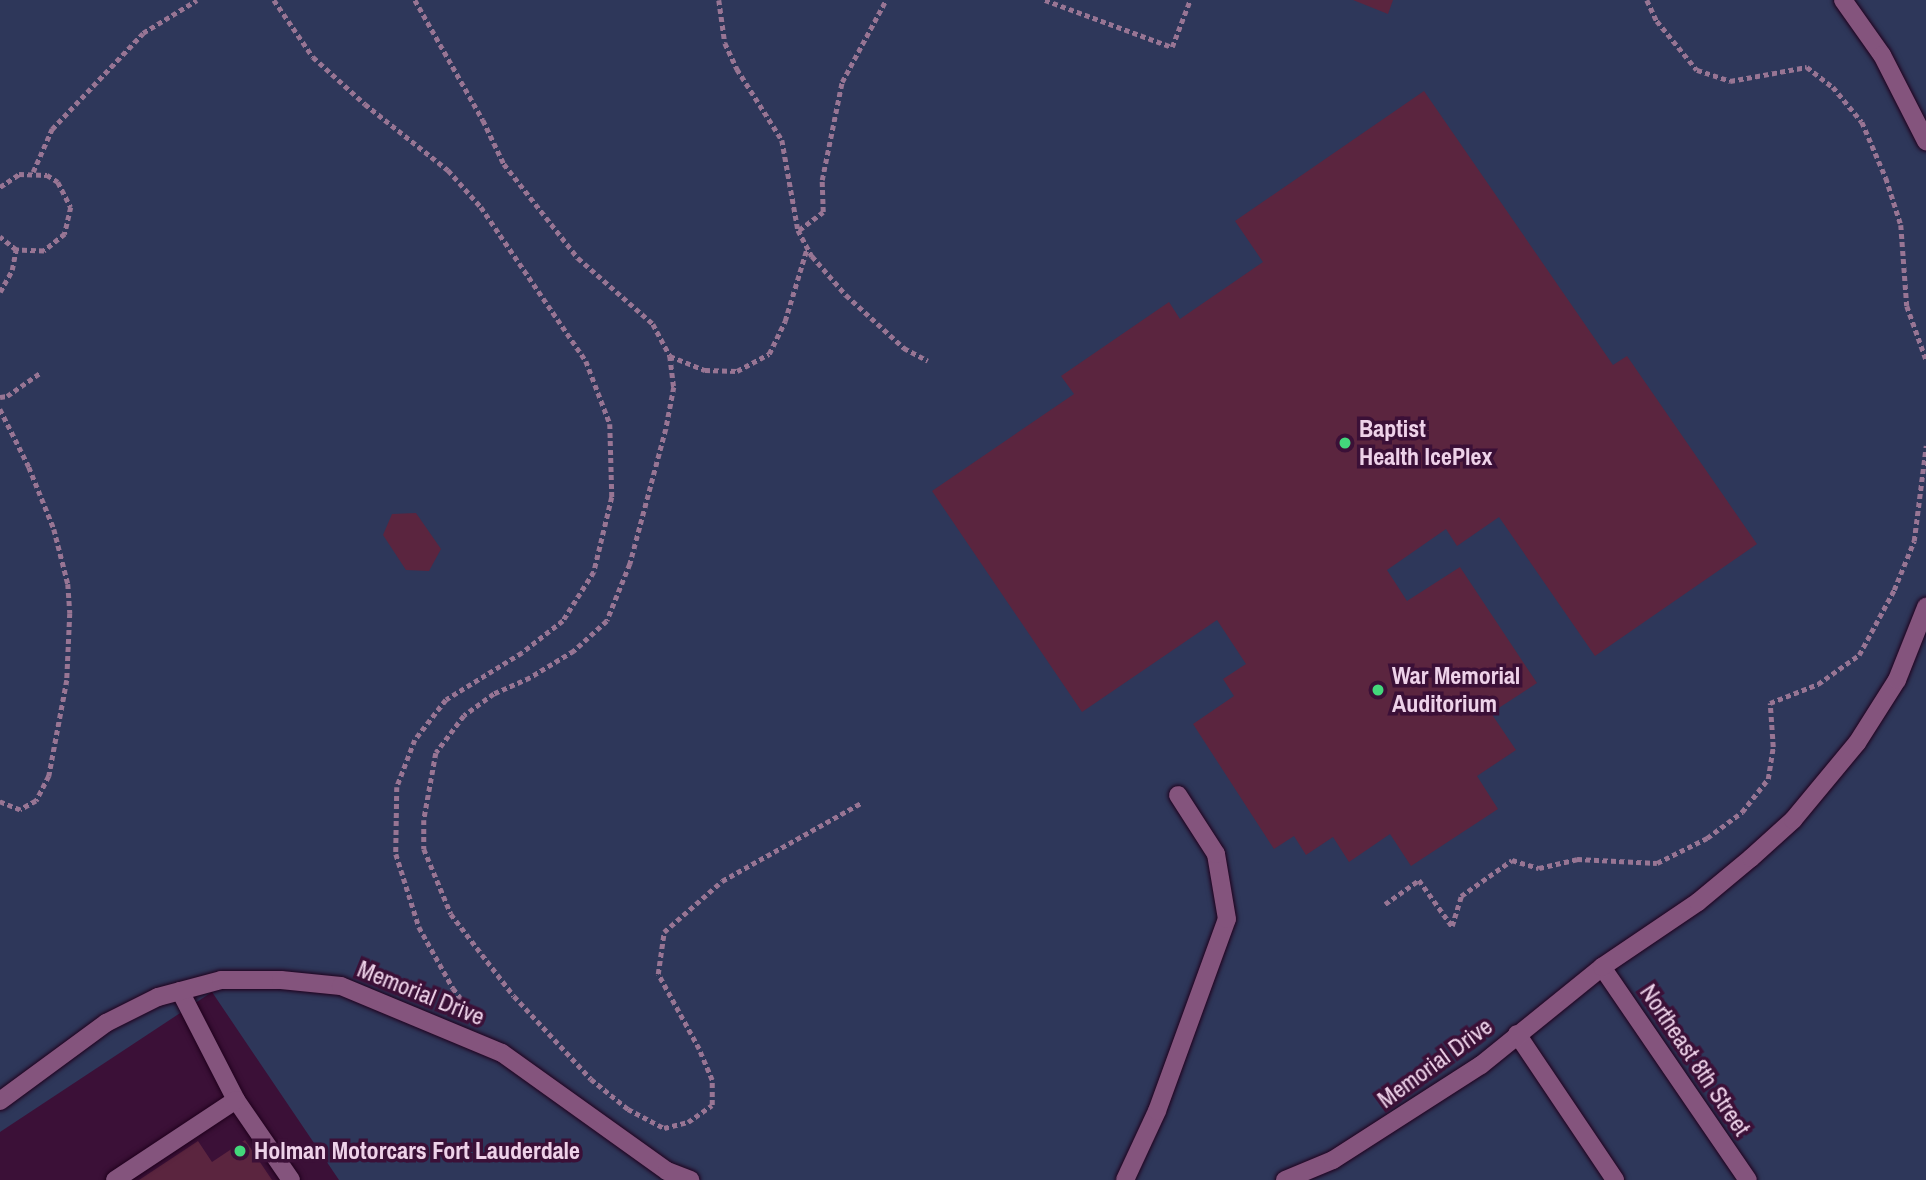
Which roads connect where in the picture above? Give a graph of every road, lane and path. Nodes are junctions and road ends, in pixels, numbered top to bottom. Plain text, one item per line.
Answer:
1 (197, 0) edge
2 (274, 0) edge
3 (415, 0) edge
4 (719, 0) edge
5 (886, 0) edge
6 (1045, 0) edge
7 (1190, 0) edge
8 (1647, 0) edge
9 (1843, 0) edge
10 (1926, 141) edge
11 (33, 172) junction
12 (0, 187) edge
13 (798, 230) junction
14 (0, 237) edge
15 (807, 246) junction
16 (16, 250) junction
17 (0, 292) edge
18 (670, 356) junction
19 (1926, 359) edge
20 (928, 360) dead end
21 (40, 373) dead end
22 (0, 397) edge
23 (0, 408) edge
24 (1926, 446) edge
25 (1926, 607) edge
26 (1178, 795) dead end
27 (0, 802) edge
28 (861, 803) dead end
29 (1385, 904) dead end
30 (1602, 967) junction
31 (180, 991) junction
32 (1517, 1034) junction
33 (502, 1053) junction
34 (236, 1100) junction
35 (0, 1101) edge
36 (115, 1180) edge
37 (292, 1180) edge
38 (690, 1180) edge
39 (1125, 1180) edge
40 (1285, 1180) edge
41 (1615, 1180) edge
42 (1748, 1180) edge

1 - 11 path
2 - 33 path
3 - 18 path
4 - 13 path
5 - 13 path
6 - 7 path
8 - 19 path
9 - 10 street
11 - 12 path
11 - 16 path
13 - 15 path
14 - 16 path
15 - 18 path
15 - 20 path
16 - 17 path
18 - 28 path
21 - 22 path
23 - 27 path
24 - 29 path
25 - 30 street, Memorial Drive
26 - 39 street
30 - 32 street, Memorial Drive
30 - 42 street, Northeast 8th Street
31 - 33 street, Memorial Drive
31 - 34 street
31 - 35 street, Memorial Drive
32 - 40 street, Memorial Drive
32 - 41 street
33 - 38 street, Memorial Drive
34 - 36 street
34 - 37 street

